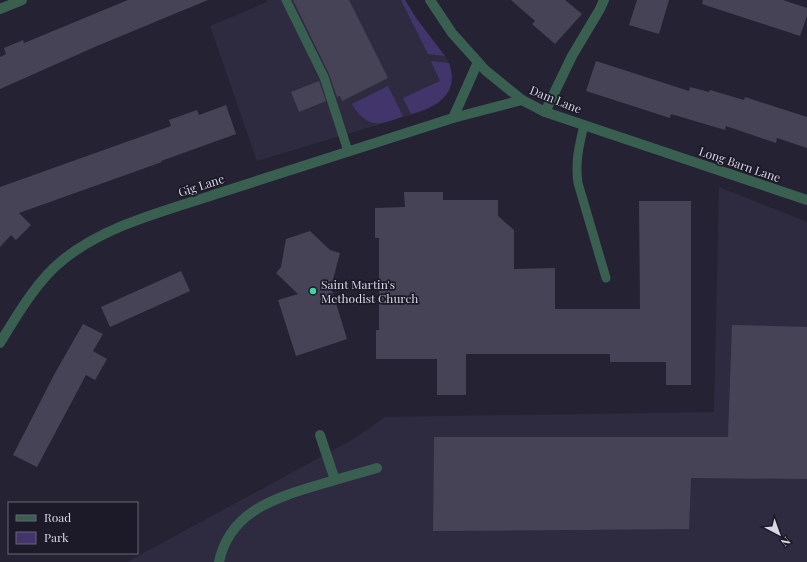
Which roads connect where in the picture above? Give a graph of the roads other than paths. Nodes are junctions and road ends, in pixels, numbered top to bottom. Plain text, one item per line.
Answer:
1 (22, 0) edge
2 (286, 0) edge
3 (430, 0) edge
4 (604, 0) edge
5 (1, 6) edge
6 (478, 62) junction
7 (522, 100) junction
8 (545, 112) junction
9 (453, 118) junction
10 (584, 124) junction
11 (348, 151) junction
12 (664, 152) joint
13 (807, 200) edge
14 (606, 278) dead end
15 (0, 343) edge
16 (320, 435) dead end
17 (377, 468) dead end
18 (335, 480) junction
19 (219, 562) edge

1 - 5 street
2 - 11 lane
3 - 6 street, Dam Lane
4 - 8 street
6 - 7 street, Dam Lane
6 - 9 street
7 - 8 street, Dam Lane
7 - 9 street, Gig Lane
8 - 10 street, Dam Lane
9 - 11 street, Gig Lane
10 - 12 street, Dam Lane
10 - 14 lane
11 - 15 street, Gig Lane
12 - 13 street, Long Barn Lane
16 - 18 street
17 - 18 street
18 - 19 street

